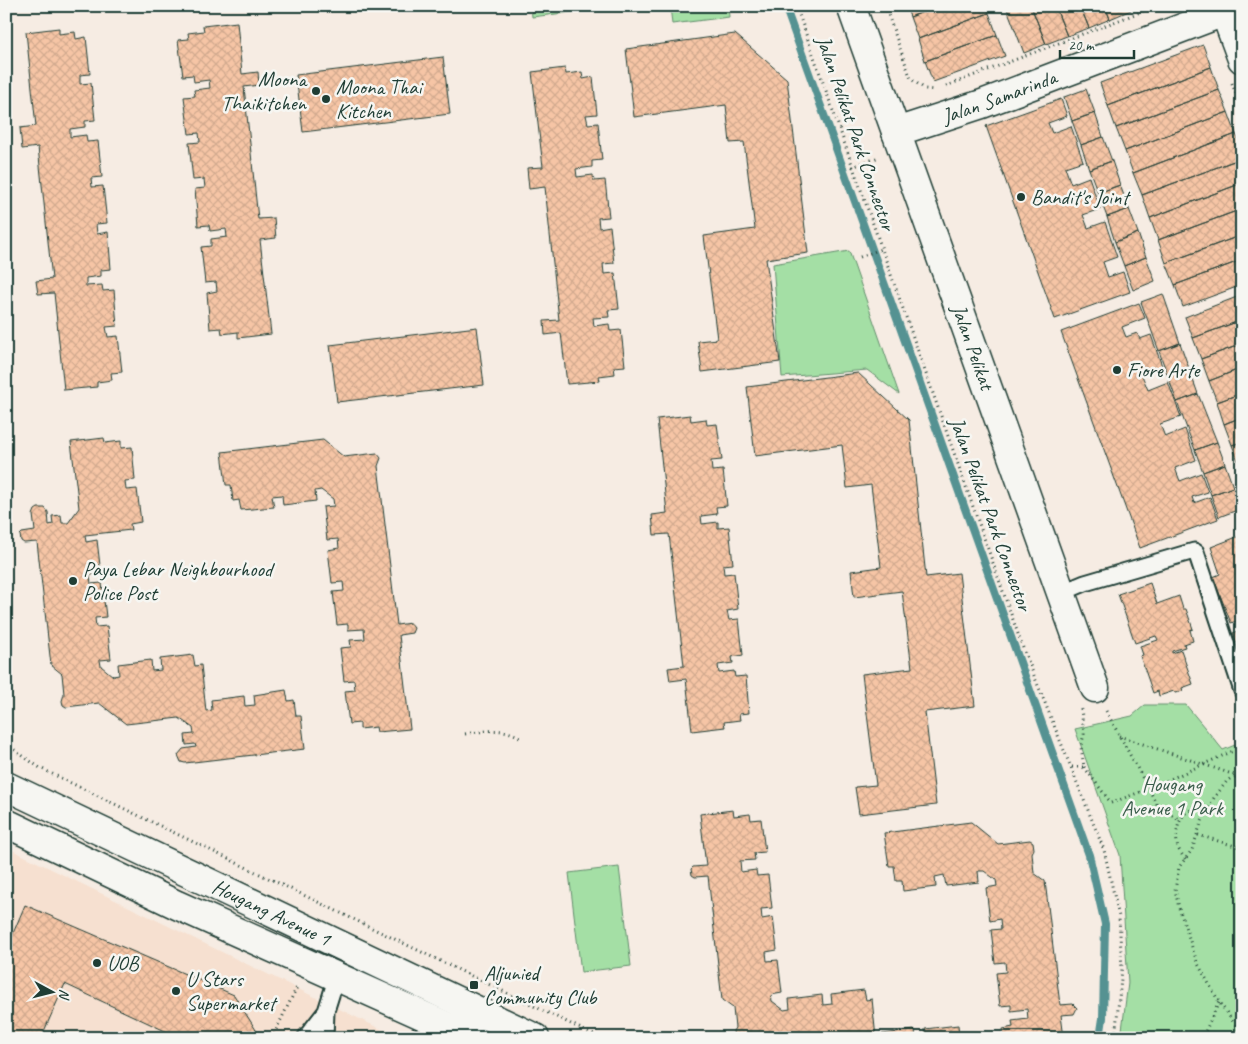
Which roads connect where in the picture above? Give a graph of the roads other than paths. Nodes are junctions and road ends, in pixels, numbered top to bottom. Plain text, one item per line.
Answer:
1 (851, 6) edge
2 (1232, 10) edge
3 (1242, 59) edge
4 (896, 132) junction
5 (1061, 593) junction
6 (1095, 688) road end
7 (1242, 691) edge
8 (6, 786) edge
9 (6, 823) edge
10 (42, 839) junction
11 (6, 842) edge
12 (337, 976) junction
13 (326, 1011) junction
14 (305, 1038) edge
15 (325, 1038) edge
16 (473, 1038) edge
17 (535, 1038) edge

1 - 4 main road, Jalan Pelikat
2 - 3 main road
2 - 4 main road, Jalan Samarinda
4 - 5 main road, Jalan Pelikat
5 - 6 main road, Jalan Pelikat
5 - 7 lane
8 - 17 main road, Hougang Avenue 1
9 - 10 main road, Hougang Avenue 1
10 - 11 main road
10 - 12 main road, Hougang Avenue 1
12 - 13 lane
12 - 16 main road, Hougang Avenue 1
13 - 14 lane
13 - 15 lane

